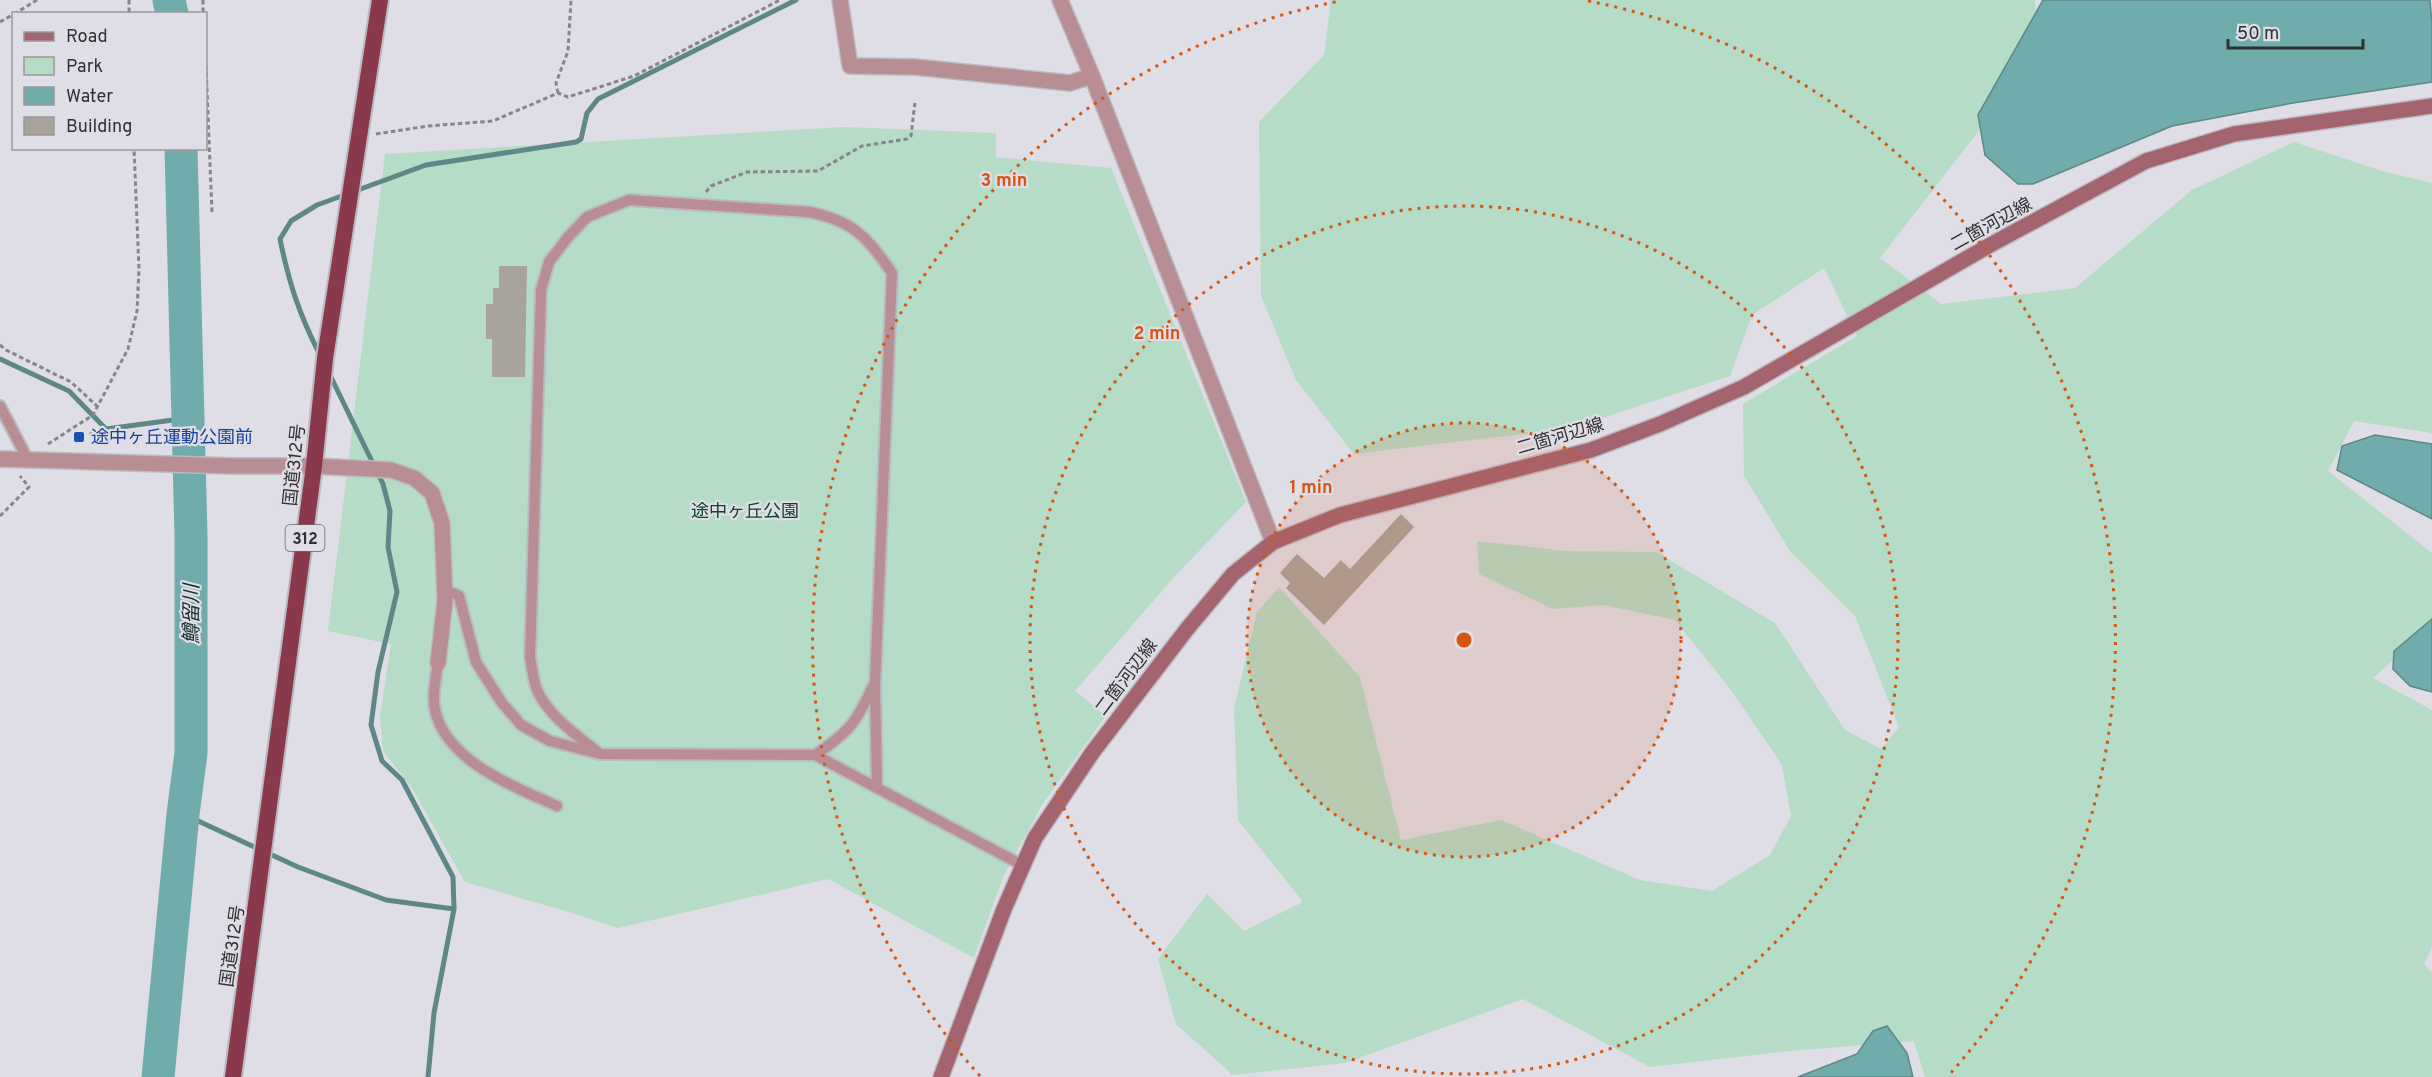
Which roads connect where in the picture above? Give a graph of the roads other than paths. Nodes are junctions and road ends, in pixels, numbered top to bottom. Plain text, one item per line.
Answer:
1 (380, 0) edge
2 (840, 0) edge
3 (1060, 0) edge
4 (1092, 76) junction
5 (2432, 106) edge
6 (0, 406) edge
7 (27, 458) junction
8 (0, 459) edge
9 (314, 466) junction
10 (1273, 542) junction
11 (444, 589) junction
12 (438, 663) joint
13 (874, 684) junction
14 (600, 754) junction
15 (815, 755) junction
16 (877, 788) junction
17 (557, 806) dead end
18 (1022, 865) junction
19 (233, 1077) edge
20 (941, 1077) edge

1 - 9 highway, 国道312号 / 312
2 - 4 street
3 - 4 street
4 - 10 street
5 - 10 main road, 二箇河辺線
6 - 7 lane
7 - 8 street
7 - 9 street
9 - 11 street
9 - 19 highway, 国道312号 / 312
10 - 18 main road, 二箇河辺線
11 - 12 street
11 - 14 lane
12 - 17 lane
13 - 14 lane
13 - 15 lane
13 - 16 lane
14 - 15 lane
15 - 16 lane
16 - 18 lane
18 - 20 main road, 二箇河辺線

